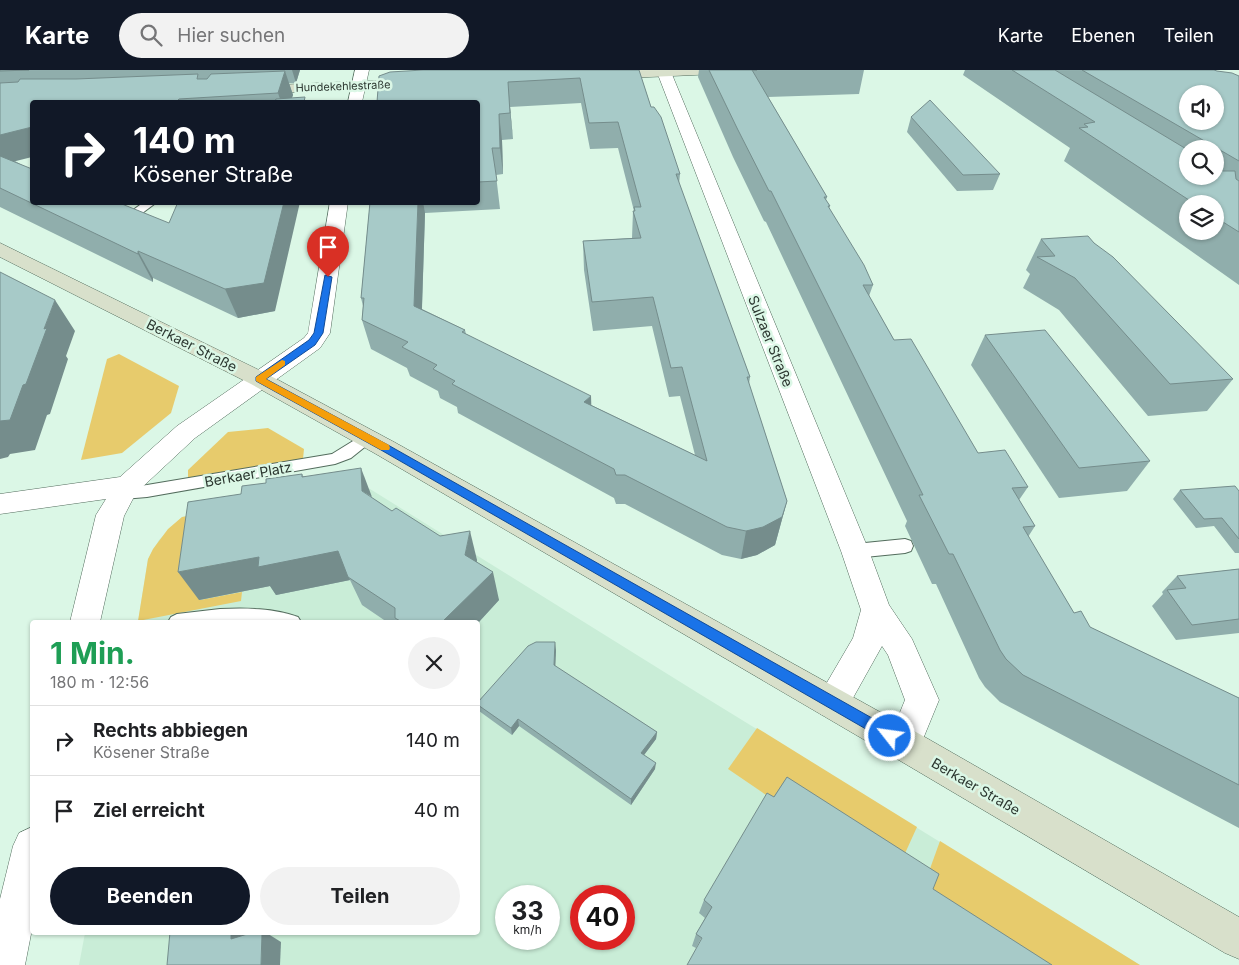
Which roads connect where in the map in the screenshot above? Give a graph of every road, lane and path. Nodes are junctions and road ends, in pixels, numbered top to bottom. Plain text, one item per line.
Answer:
1 (717, 70) edge
2 (664, 72) junction
3 (590, 75) edge
4 (361, 76) edge
5 (423, 77) edge
6 (244, 78) edge
7 (236, 91) edge
8 (355, 100) edge
9 (148, 205) edge
10 (339, 205) edge
11 (133, 215) edge
12 (0, 249) edge
13 (259, 379) junction
14 (366, 438) junction
15 (125, 489) junction
16 (0, 504) edge
17 (905, 546) dead end
18 (855, 551) junction
19 (876, 610) junction
20 (85, 620) edge
21 (194, 620) edge
22 (281, 620) edge
23 (832, 703) junction
24 (904, 744) junction
25 (30, 854) edge
26 (1239, 939) edge
27 (4, 965) edge

1 - 2 street
2 - 3 street
2 - 18 street, Sulzaer Straße
4 - 5 street, Hundekehlestraße
4 - 6 street, Hundekehlestraße
4 - 7 street, Hundekehlestraße
4 - 8 street
9 - 11 lane
10 - 13 street
12 - 13 street, Berkaer Straße
13 - 14 street, Berkaer Straße
13 - 15 street
14 - 15 lane, Berkaer Platz
14 - 23 street, Berkaer Straße
15 - 16 street
15 - 20 street
17 - 18 lane
18 - 19 street, Sulzaer Straße
19 - 23 street
19 - 24 street, Sulzaer Straße
21 - 22 lane
23 - 24 street, Berkaer Straße
24 - 26 street, Berkaer Straße
25 - 27 street

